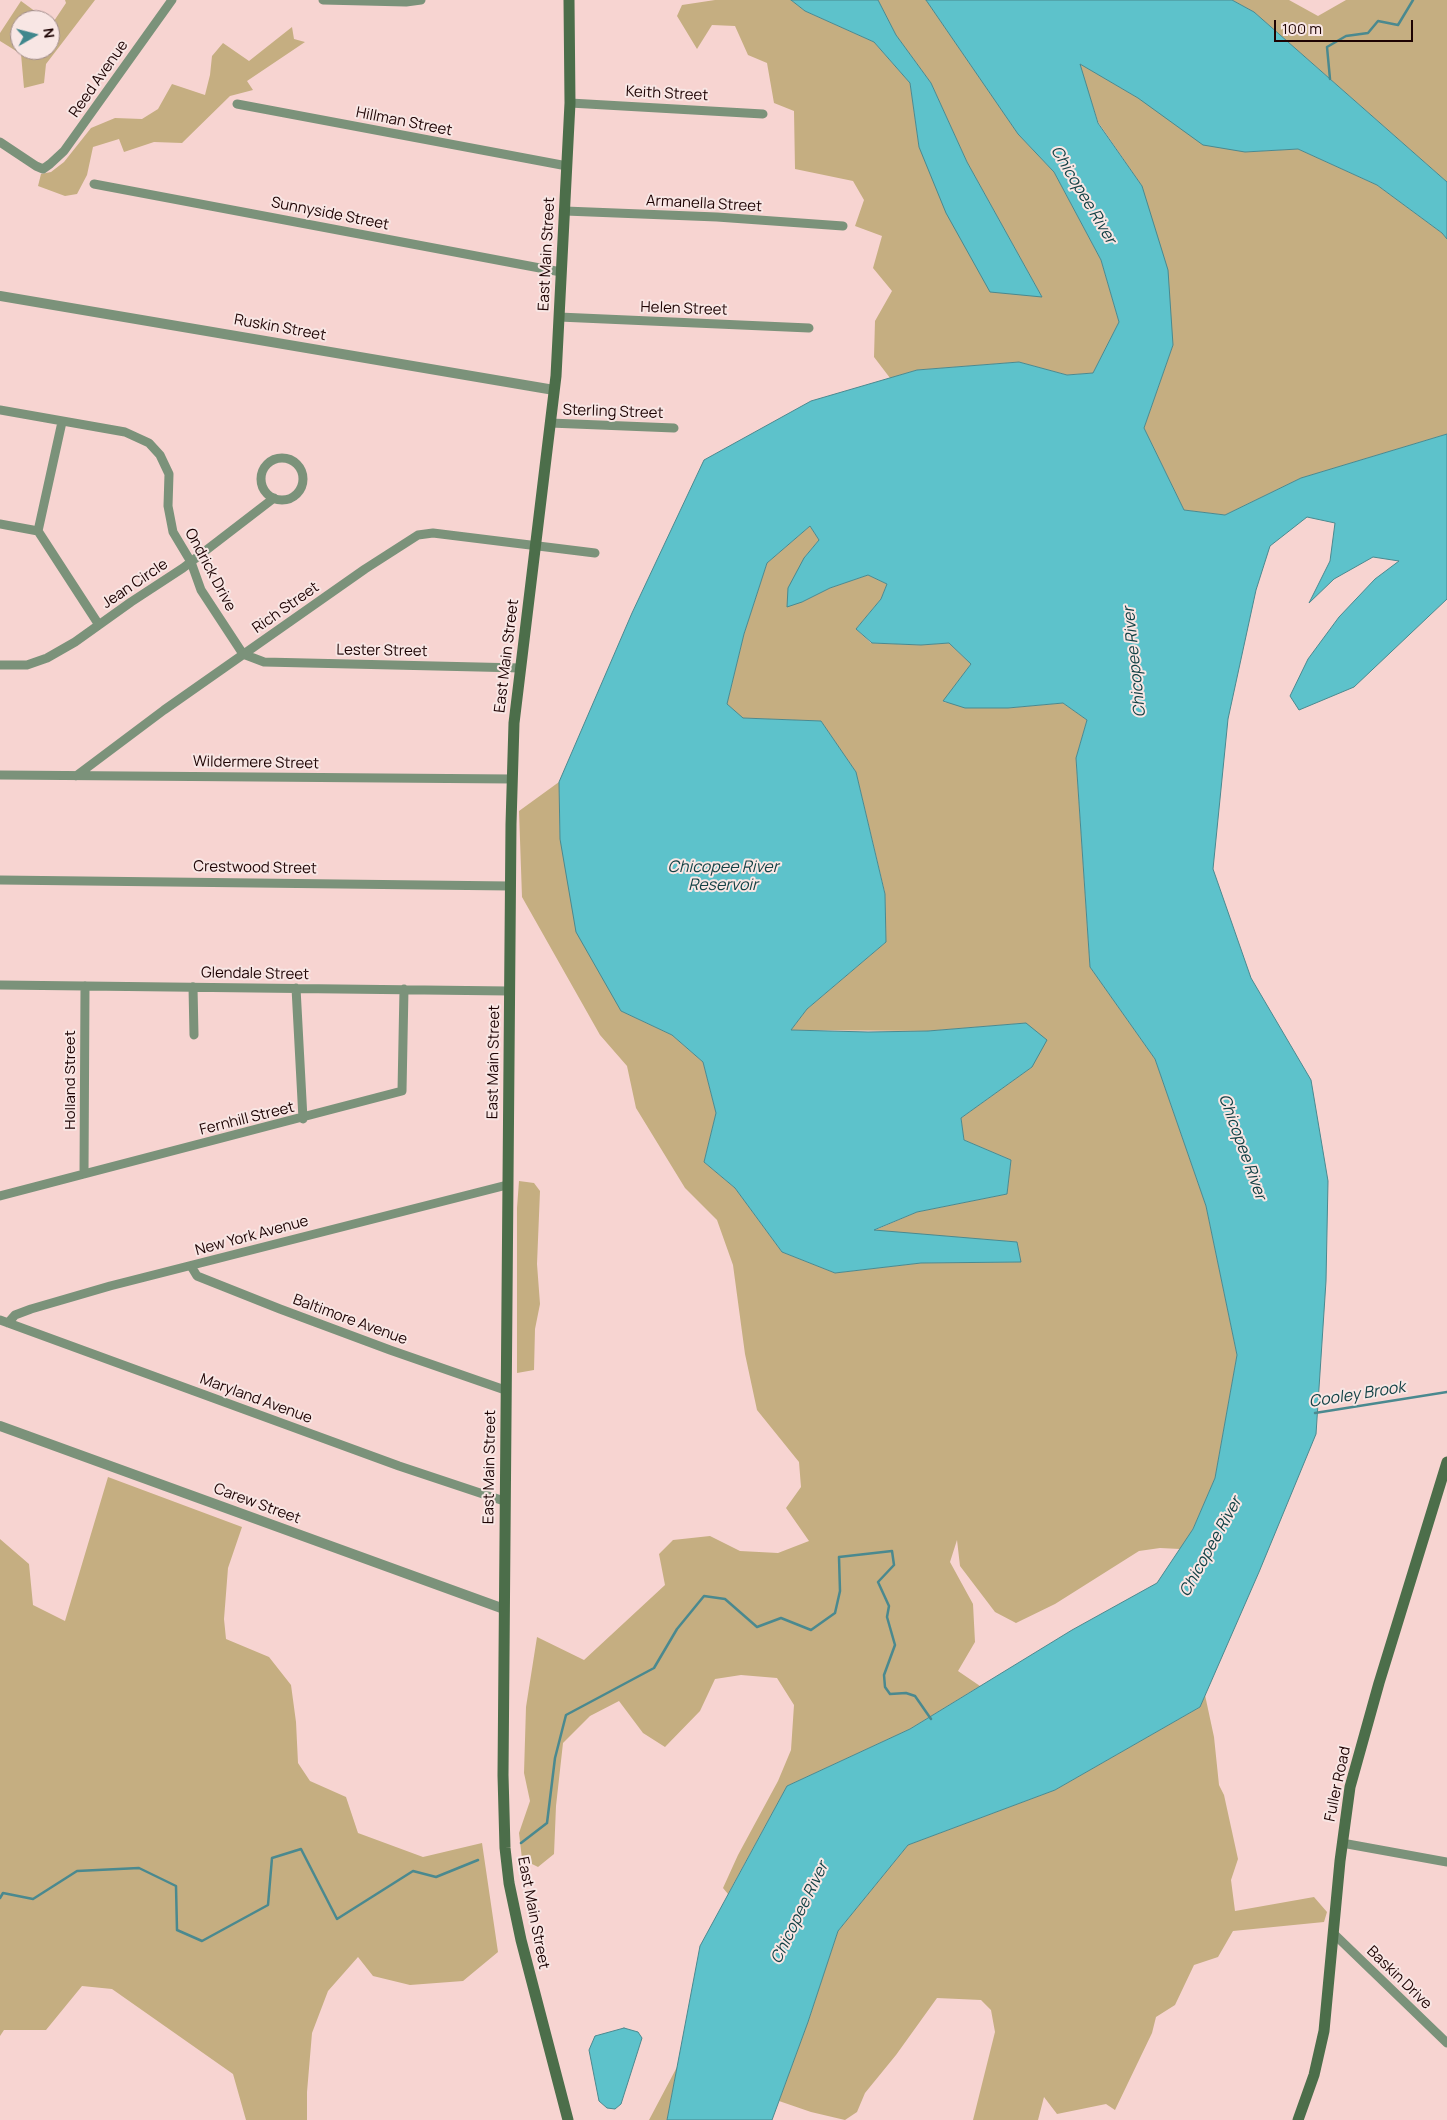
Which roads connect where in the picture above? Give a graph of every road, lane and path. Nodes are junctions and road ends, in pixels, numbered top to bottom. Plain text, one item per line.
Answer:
1 (172, 0) edge
2 (323, 0) edge
3 (421, 0) edge
4 (569, 0) edge
5 (570, 103) junction
6 (237, 104) dead end
7 (763, 114) dead end
8 (0, 142) edge
9 (567, 166) junction
10 (94, 184) dead end
11 (564, 211) junction
12 (843, 226) dead end
13 (561, 272) junction
14 (0, 296) edge
15 (559, 317) junction
16 (809, 328) dead end
17 (554, 390) junction
18 (0, 410) edge
19 (62, 422) junction
20 (550, 423) junction
21 (674, 428) dead end
22 (274, 498) junction
23 (0, 524) edge
24 (38, 531) junction
25 (536, 545) junction
26 (595, 553) dead end
27 (191, 562) junction
28 (99, 625) junction
29 (243, 654) junction
30 (0, 665) edge
31 (521, 668) junction
32 (0, 775) edge
33 (76, 776) junction
34 (512, 779) junction
35 (0, 880) edge
36 (510, 886) junction
37 (0, 985) edge
38 (85, 986) junction
39 (193, 986) junction
40 (296, 988) junction
41 (404, 989) junction
42 (509, 991) junction
43 (194, 1035) dead end
44 (303, 1119) junction
45 (84, 1174) junction
46 (507, 1185) junction
47 (0, 1196) edge
48 (191, 1266) junction
49 (4, 1321) edge
50 (505, 1390) junction
51 (0, 1426) edge
52 (1447, 1462) edge
53 (504, 1501) junction
54 (504, 1609) junction
55 (1342, 1843) junction
56 (1447, 1862) edge
57 (1333, 1933) junction
58 (1447, 2043) edge
59 (568, 2120) edge
60 (1298, 2120) edge

1 - 8 street, Reed Avenue
2 - 3 street
4 - 5 main road, East Main Street
5 - 7 street, Keith Street
5 - 9 main road, East Main Street
6 - 9 street, Hillman Street
9 - 11 main road, East Main Street
10 - 13 street, Sunnyside Street
11 - 12 street, Armanella Street
11 - 13 main road, East Main Street
13 - 15 main road, East Main Street
14 - 17 street, Ruskin Street
15 - 16 street, Helen Street
15 - 17 main road, East Main Street
17 - 20 main road, East Main Street
18 - 19 street, Ondrick Drive
19 - 24 street
19 - 27 street, Ondrick Drive
20 - 21 street, Sterling Street
20 - 25 main road, East Main Street
22 - 22 street, Jean Circle
22 - 27 street, Jean Circle
23 - 24 street
24 - 28 street
25 - 26 street, Rich Street
25 - 29 street, Rich Street
25 - 31 main road, East Main Street
27 - 28 street, Jean Circle
27 - 29 street, Ondrick Drive
28 - 30 street, Jean Circle
29 - 31 street, Lester Street
29 - 33 street, Rich Street
31 - 34 main road, East Main Street
32 - 33 street, Wildermere Street
33 - 34 street, Wildermere Street
34 - 36 main road, East Main Street
35 - 36 street, Crestwood Street
36 - 42 main road, East Main Street
37 - 38 street, Glendale Street
38 - 39 street, Glendale Street
38 - 45 street, Holland Street
39 - 40 street, Glendale Street
39 - 43 street
40 - 41 street, Glendale Street
40 - 44 street
41 - 42 street, Glendale Street
41 - 44 street, Fernhill Street
42 - 46 main road, East Main Street
44 - 45 street, Fernhill Street
45 - 47 street, Fernhill Street
46 - 48 street, New York Avenue
46 - 50 main road, East Main Street
48 - 49 street, New York Avenue
48 - 50 street, Baltimore Avenue
49 - 53 street, Maryland Avenue
50 - 53 main road, East Main Street
51 - 54 street, Carew Street
52 - 55 main road, Fuller Road
53 - 54 main road, East Main Street
54 - 59 main road, East Main Street
55 - 56 street
55 - 57 main road, Fuller Road
57 - 58 street, Baskin Drive
57 - 60 main road, Fuller Road

